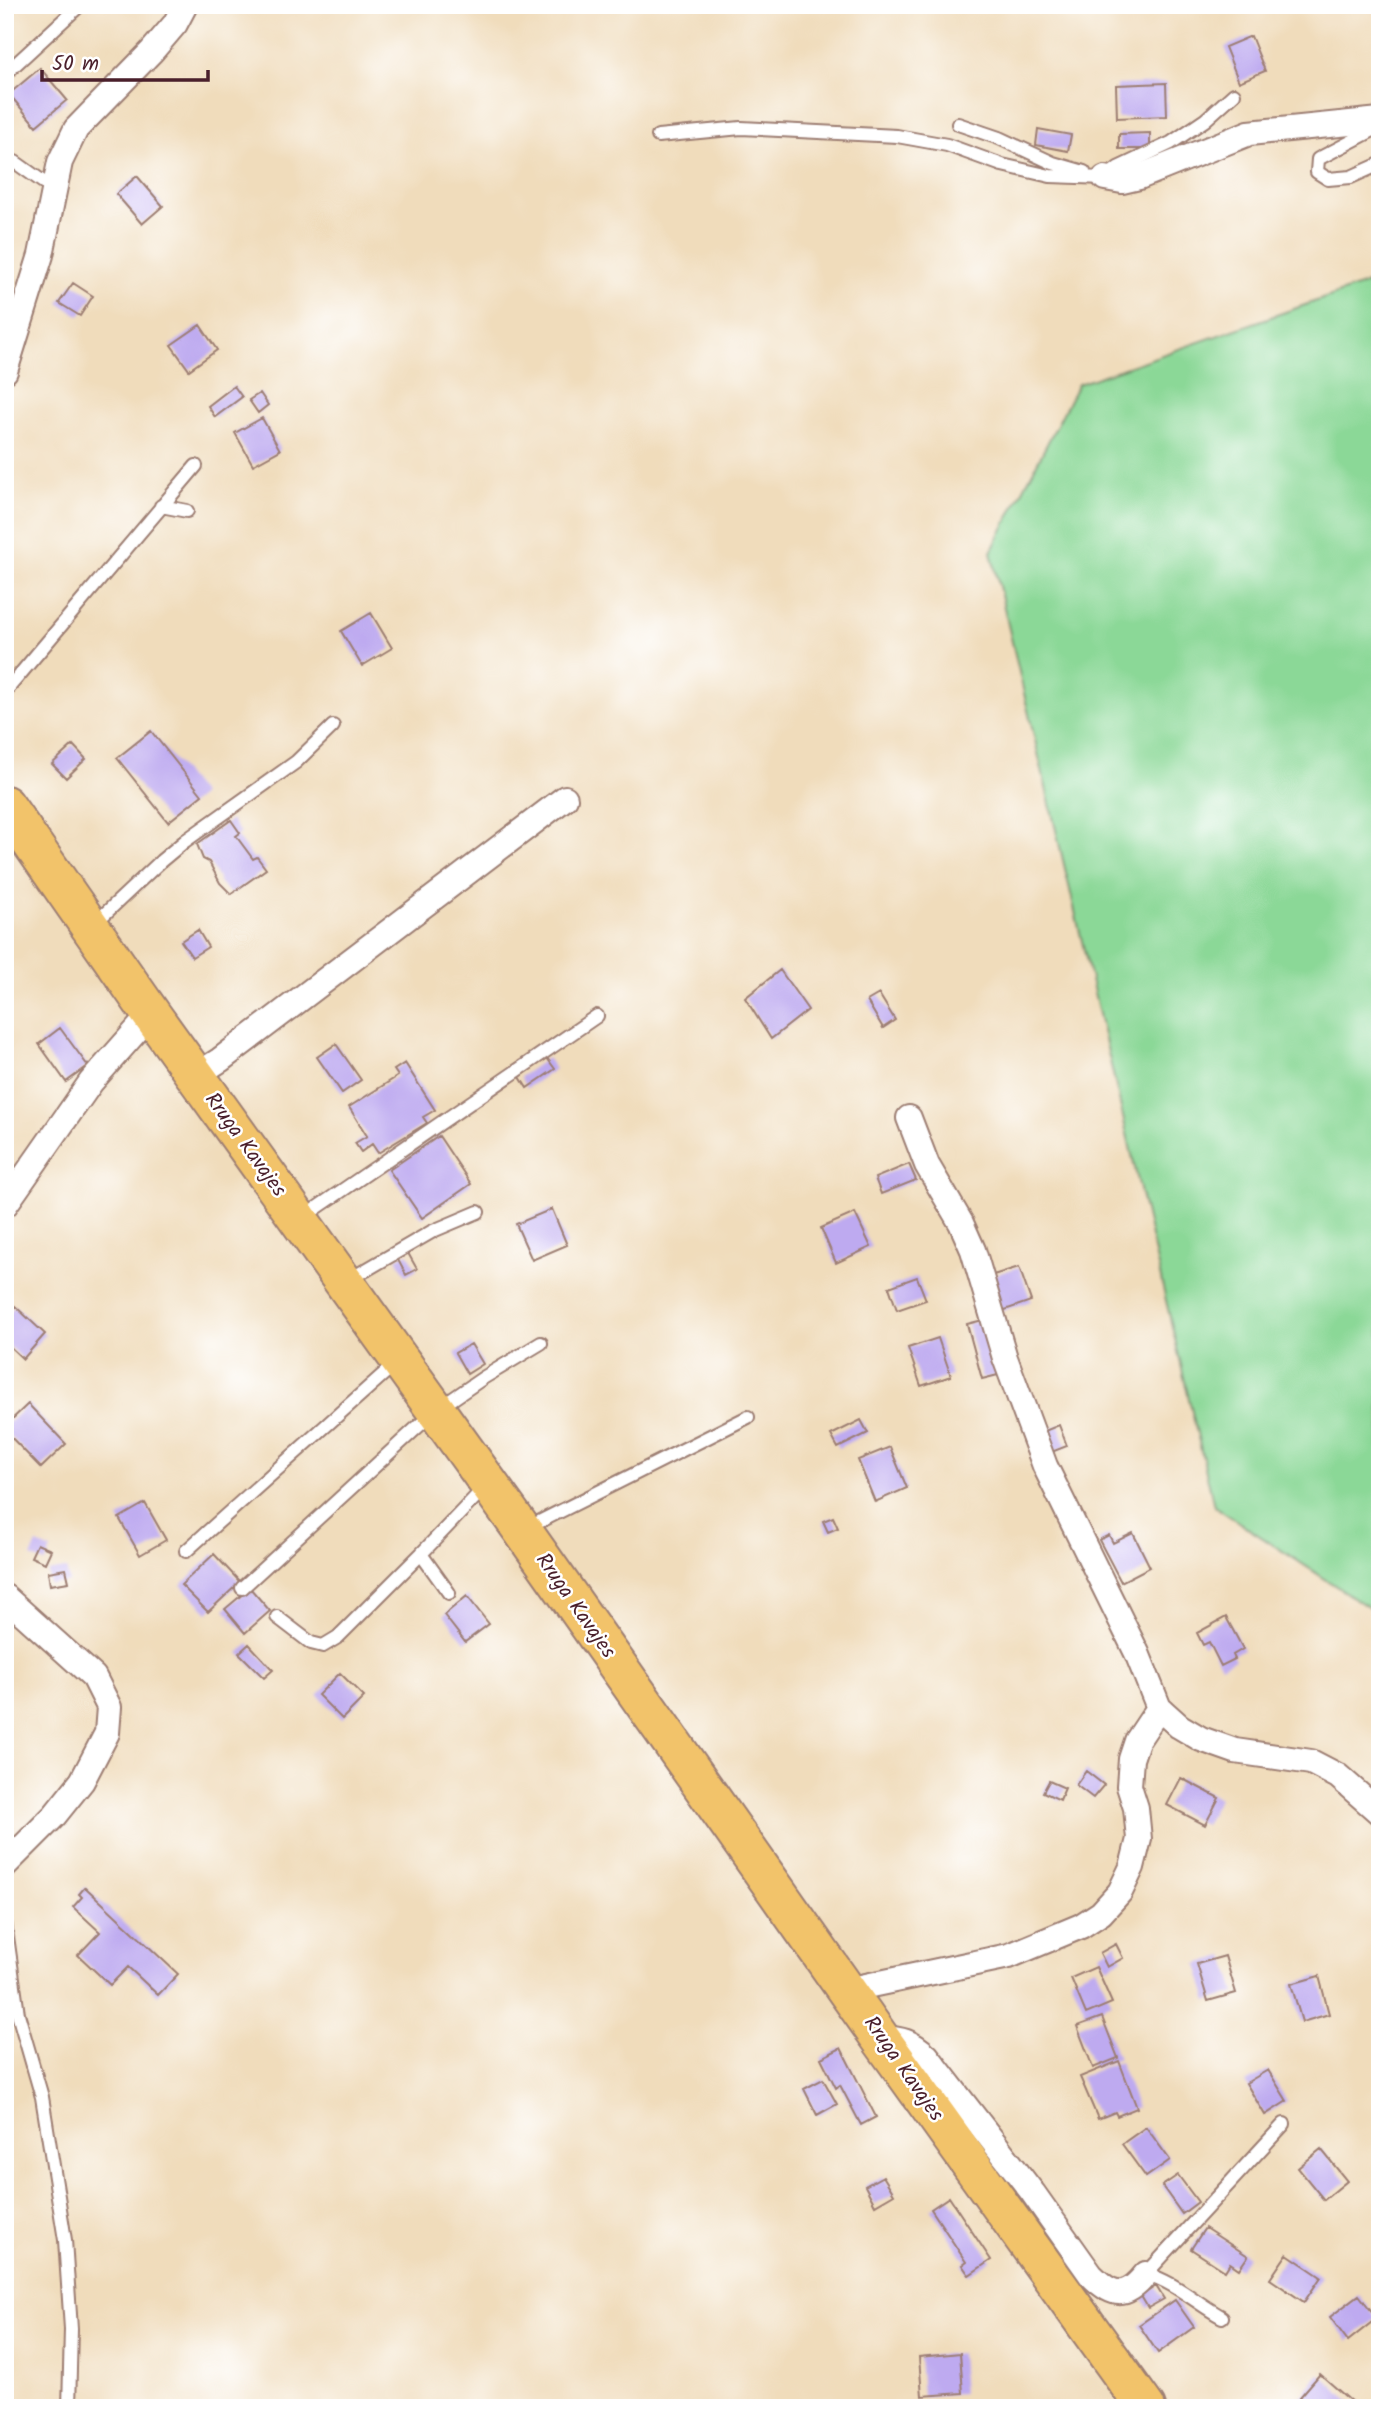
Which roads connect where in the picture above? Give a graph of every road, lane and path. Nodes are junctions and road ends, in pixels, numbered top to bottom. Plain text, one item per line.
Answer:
1 (80, 5) edge
2 (185, 5) edge
3 (5, 74) edge
4 (1234, 94) dead end
5 (1380, 120) edge
6 (958, 124) dead end
7 (1380, 127) edge
8 (658, 136) dead end
9 (1380, 164) edge
10 (5, 166) edge
11 (1105, 177) junction
12 (53, 188) junction
13 (5, 371) edge
14 (196, 466) dead end
15 (161, 506) junction
16 (187, 511) dead end
17 (5, 692) edge
18 (333, 726) dead end
19 (565, 798) dead end
20 (5, 805) edge
21 (92, 926) junction
22 (151, 1014) junction
23 (597, 1016) dead end
24 (195, 1076) junction
25 (909, 1118) dead end
26 (5, 1205) edge
27 (478, 1212) dead end
28 (299, 1220) junction
29 (344, 1283) junction
30 (541, 1343) dead end
31 (399, 1360) junction
32 (435, 1410) junction
33 (748, 1417) dead end
34 (488, 1484) junction
35 (522, 1530) junction
36 (186, 1551) dead end
37 (421, 1554) junction
38 (242, 1588) dead end
39 (449, 1593) dead end
40 (5, 1597) edge
41 (277, 1617) dead end
42 (1159, 1708) junction
43 (1380, 1813) edge
44 (5, 1865) edge
45 (5, 1923) edge
46 (847, 1990) junction
47 (880, 2038) junction
48 (1284, 2124) dead end
49 (1146, 2274) junction
50 (1222, 2317) dead end
51 (69, 2408) edge
52 (1146, 2408) edge

1 - 3 lane
2 - 12 street
4 - 11 lane
5 - 11 street
6 - 11 lane
7 - 9 lane
8 - 11 lane
10 - 12 lane
12 - 13 street
14 - 15 lane
15 - 16 lane
15 - 17 lane
18 - 21 lane
19 - 24 street
20 - 21 main road, Rruga Kavajes
21 - 22 main road, Rruga Kavajes
22 - 24 main road, Rruga Kavajes
22 - 26 street
23 - 28 lane
24 - 28 main road, Rruga Kavajes
25 - 42 street
27 - 29 lane
28 - 29 main road, Rruga Kavajes
29 - 31 main road, Rruga Kavajes
30 - 32 lane
31 - 32 main road, Rruga Kavajes
31 - 36 lane
32 - 34 main road, Rruga Kavajes
32 - 38 lane
33 - 35 lane
34 - 35 main road, Rruga Kavajes
34 - 37 lane
35 - 46 main road, Rruga Kavajes
37 - 39 lane
37 - 41 lane
40 - 44 street
42 - 43 street
42 - 46 street
45 - 51 lane
46 - 47 main road, Rruga Kavajes
47 - 49 street
47 - 52 main road, Rruga Kavajes
48 - 49 lane
49 - 50 lane

